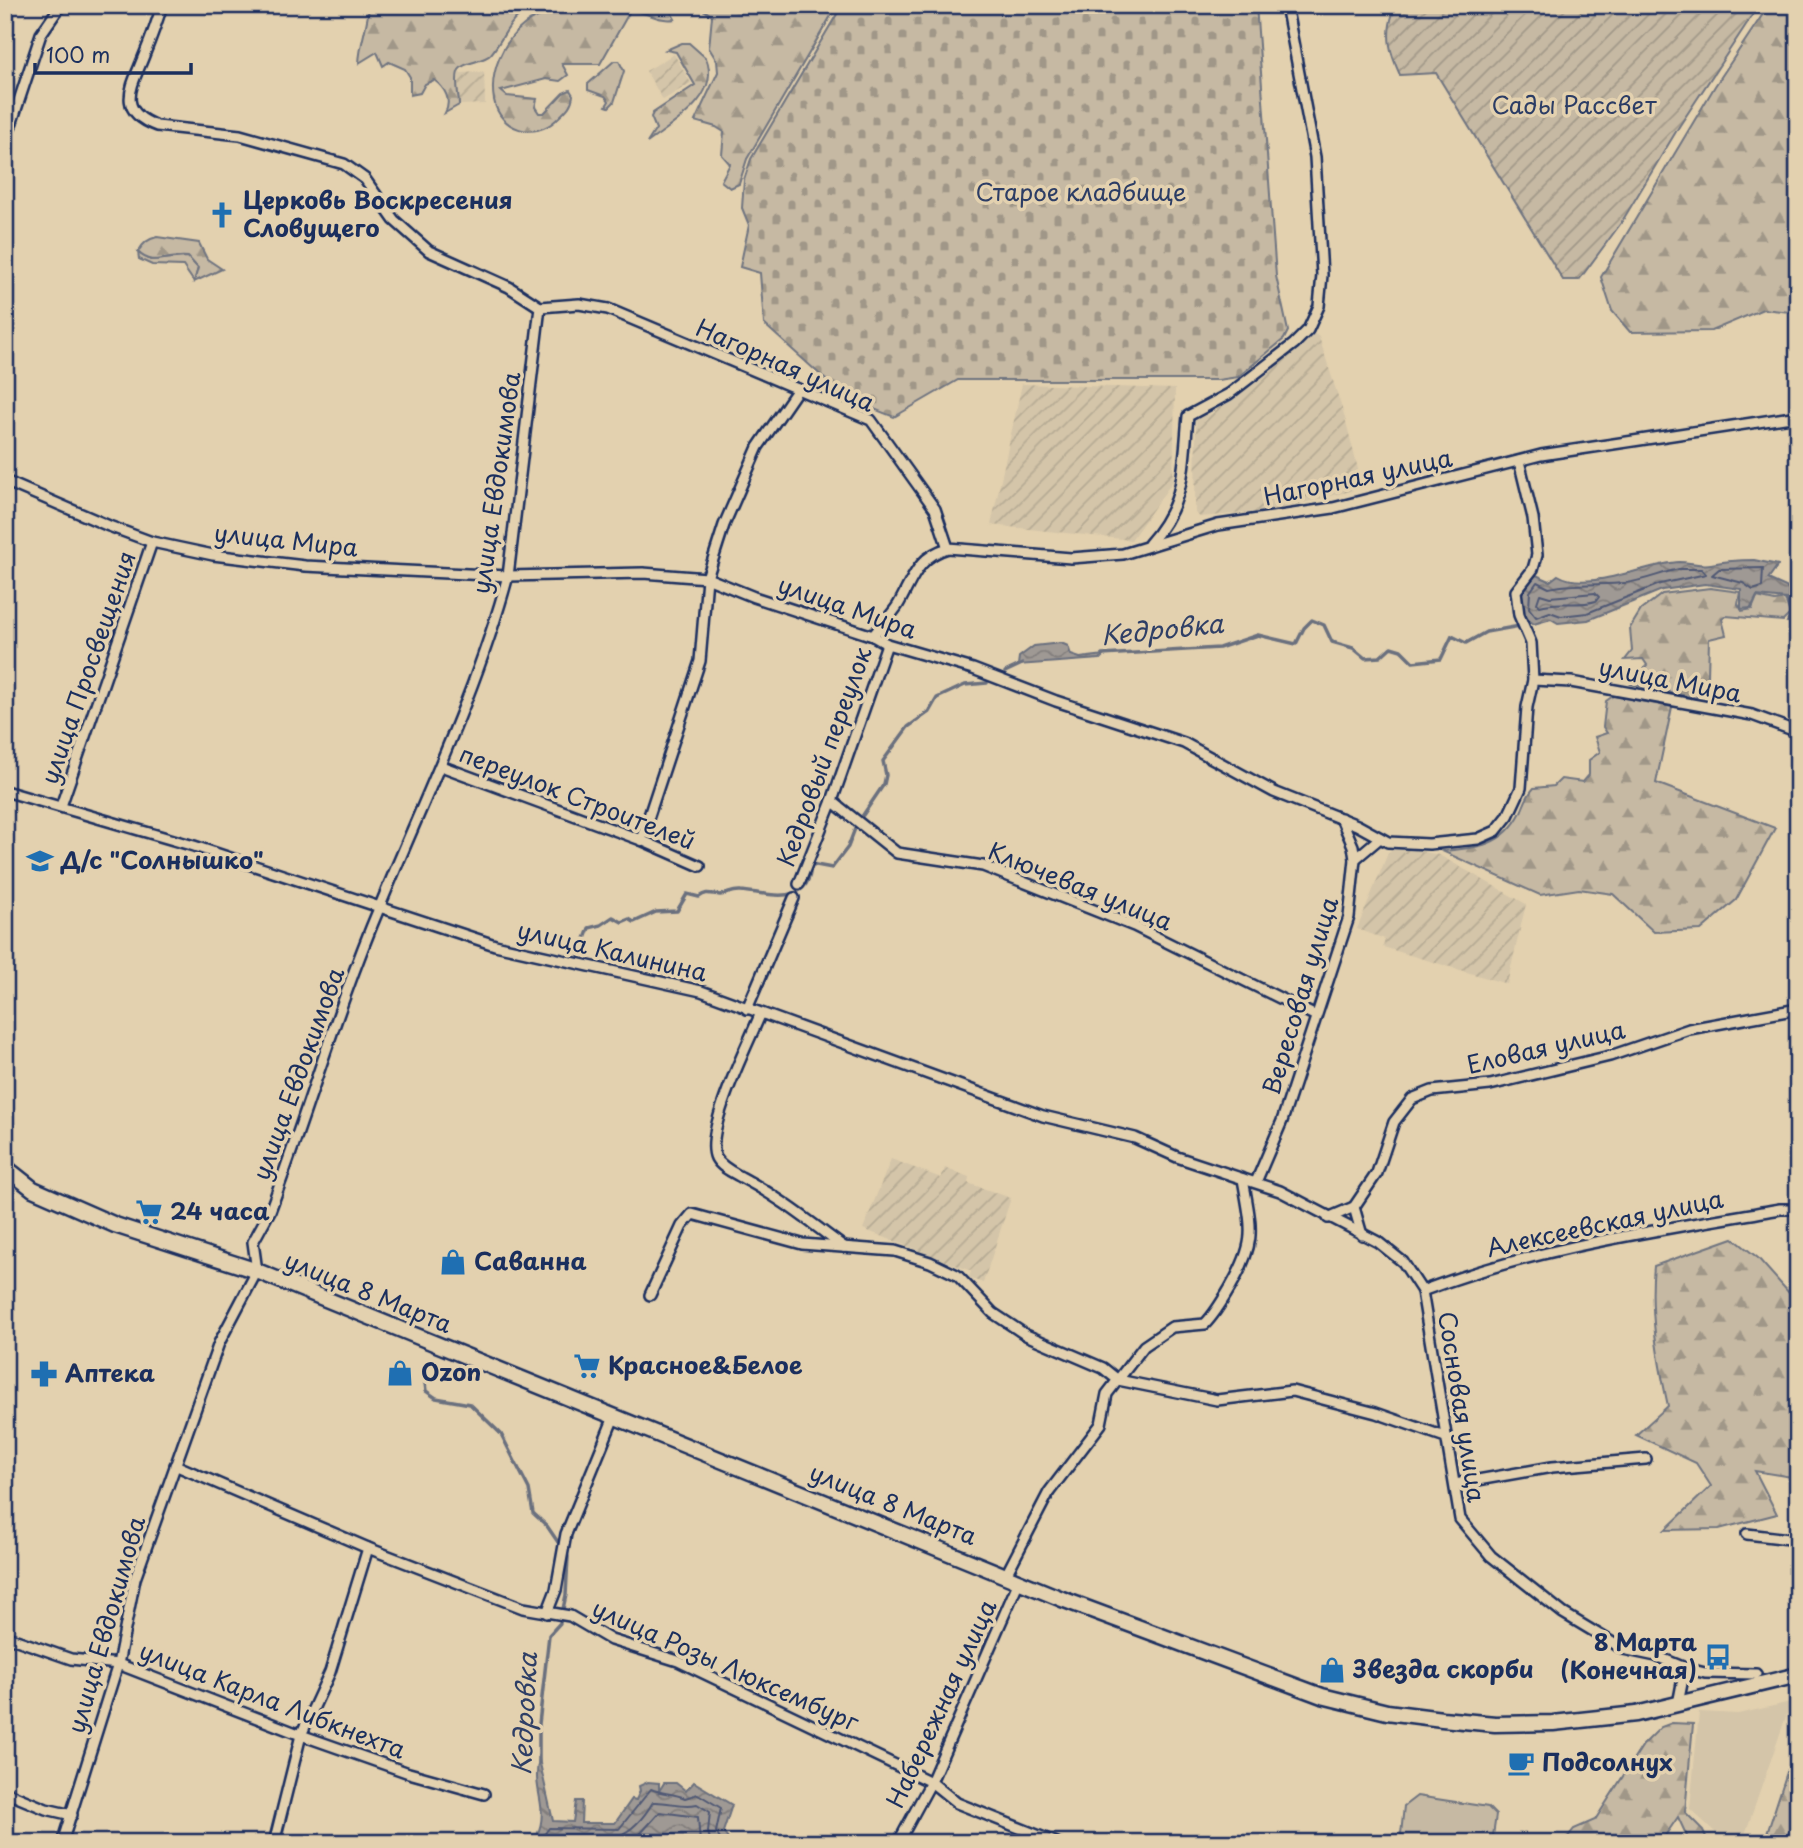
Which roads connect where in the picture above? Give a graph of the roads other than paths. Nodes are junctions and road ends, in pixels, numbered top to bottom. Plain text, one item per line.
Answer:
1 (61, 5) edge
2 (162, 5) edge
3 (1286, 5) edge
4 (5, 143) edge
5 (540, 307) junction
6 (797, 389) junction
7 (1798, 416) edge
8 (1518, 461) junction
9 (5, 481) edge
10 (152, 542) junction
11 (1148, 545) junction
12 (948, 548) junction
13 (508, 576) junction
14 (707, 578) junction
15 (873, 636) junction
16 (887, 643) junction
17 (1533, 680) junction
18 (1798, 732) edge
19 (441, 766) junction
20 (5, 791) edge
21 (832, 801) junction
22 (61, 806) junction
23 (1341, 818) junction
24 (1380, 838) junction
25 (641, 840) junction
26 (1355, 859) junction
27 (700, 866) dead end
28 (799, 884) dead end
29 (794, 898) dead end
30 (379, 908) junction
31 (747, 1009) junction
32 (1798, 1009) edge
33 (760, 1015) junction
34 (1316, 1016) junction
35 (5, 1167) edge
36 (1243, 1179) junction
37 (1256, 1182) junction
38 (1354, 1207) junction
39 (1798, 1209) edge
40 (1328, 1218) junction
41 (1362, 1235) junction
42 (844, 1247) junction
43 (257, 1272) junction
44 (1422, 1291) junction
45 (650, 1295) dead end
46 (1118, 1380) junction
47 (614, 1417) junction
48 (1448, 1438) junction
49 (1646, 1459) dead end
50 (175, 1465) junction
51 (1455, 1484) junction
52 (1747, 1534) dead end
53 (1798, 1540) edge
54 (368, 1548) junction
55 (1012, 1578) junction
56 (551, 1613) junction
57 (5, 1636) edge
58 (118, 1664) junction
59 (1685, 1668) junction
60 (1756, 1674) dead end
61 (1798, 1675) edge
62 (1678, 1704) junction
63 (301, 1735) junction
64 (931, 1782) junction
65 (5, 1792) edge
66 (484, 1794) dead end
67 (72, 1815) junction
68 (62, 1843) edge
69 (274, 1843) edge
70 (898, 1843) edge
71 (1057, 1843) edge

1 - 4 street
2 - 5 street
3 - 11 street
5 - 6 street, Нагорная улица
5 - 13 street, улица Евдокимова
6 - 12 street, Нагорная улица
6 - 14 street
7 - 8 street, Нагорная улица
8 - 11 street, Нагорная улица
8 - 17 street, улица Мира
9 - 10 street, улица Мира
10 - 13 street, улица Мира
10 - 22 street, улица Просвещения
11 - 12 street, Нагорная улица
12 - 15 street
13 - 14 street, улица Мира
13 - 19 street, улица Евдокимова
14 - 15 street, улица Мира
14 - 25 street
15 - 16 street, улица Мира
16 - 21 street, Кедровый переулок
16 - 23 street, улица Мира
17 - 18 street, улица Мира
17 - 24 street, улица Мира
19 - 25 street, переулок Строителей
19 - 30 street, улица Евдокимова
20 - 22 street, улица Калинина
21 - 28 street, Кедровый переулок
21 - 34 street, Ключевая улица
22 - 30 street, улица Калинина
23 - 24 street, улица Мира
23 - 26 street, Вересовая улица
24 - 26 street
25 - 27 street, переулок Строителей
26 - 34 street, Вересовая улица
29 - 31 street, Кедровый переулок
30 - 31 street, улица Калинина
30 - 43 street, улица Евдокимова
31 - 33 street, улица Калинина
32 - 38 street, Еловая улица
33 - 36 street, улица Калинина
33 - 42 street
34 - 37 street, Вересовая улица
35 - 43 main road, улица 8 Марта
36 - 37 street, Сосновая улица
36 - 46 street
37 - 40 street, Сосновая улица
38 - 40 street
38 - 41 street
39 - 44 street, Алексеевская улица
40 - 41 street, Сосновая улица
41 - 44 street, Сосновая улица
42 - 45 street
42 - 46 street
43 - 47 main road, улица 8 Марта
43 - 50 street, улица Евдокимова
44 - 48 street, Сосновая улица
46 - 48 street
46 - 55 street
47 - 55 main road, улица 8 Марта
47 - 56 street
48 - 51 street, Сосновая улица
49 - 51 street
50 - 54 street, улица Розы Люксембург
50 - 58 street, улица Евдокимова
51 - 59 street, Сосновая улица
52 - 53 street
54 - 56 street, улица Розы Люксембург
54 - 63 street
55 - 62 main road, улица 8 Марта
55 - 64 street, Набережная улица
56 - 64 street, улица Розы Люксембург
57 - 58 street, улица Карла Либкнехта
58 - 63 street, улица Карла Либкнехта
58 - 67 street, улица Евдокимова
59 - 60 street, Сосновая улица
59 - 62 street
61 - 62 main road, улица 8 Марта
63 - 66 street, улица Карла Либкнехта
63 - 69 street
64 - 70 street, Набережная улица
64 - 71 street, улица Розы Люксембург
65 - 67 street
67 - 68 street, улица Евдокимова

